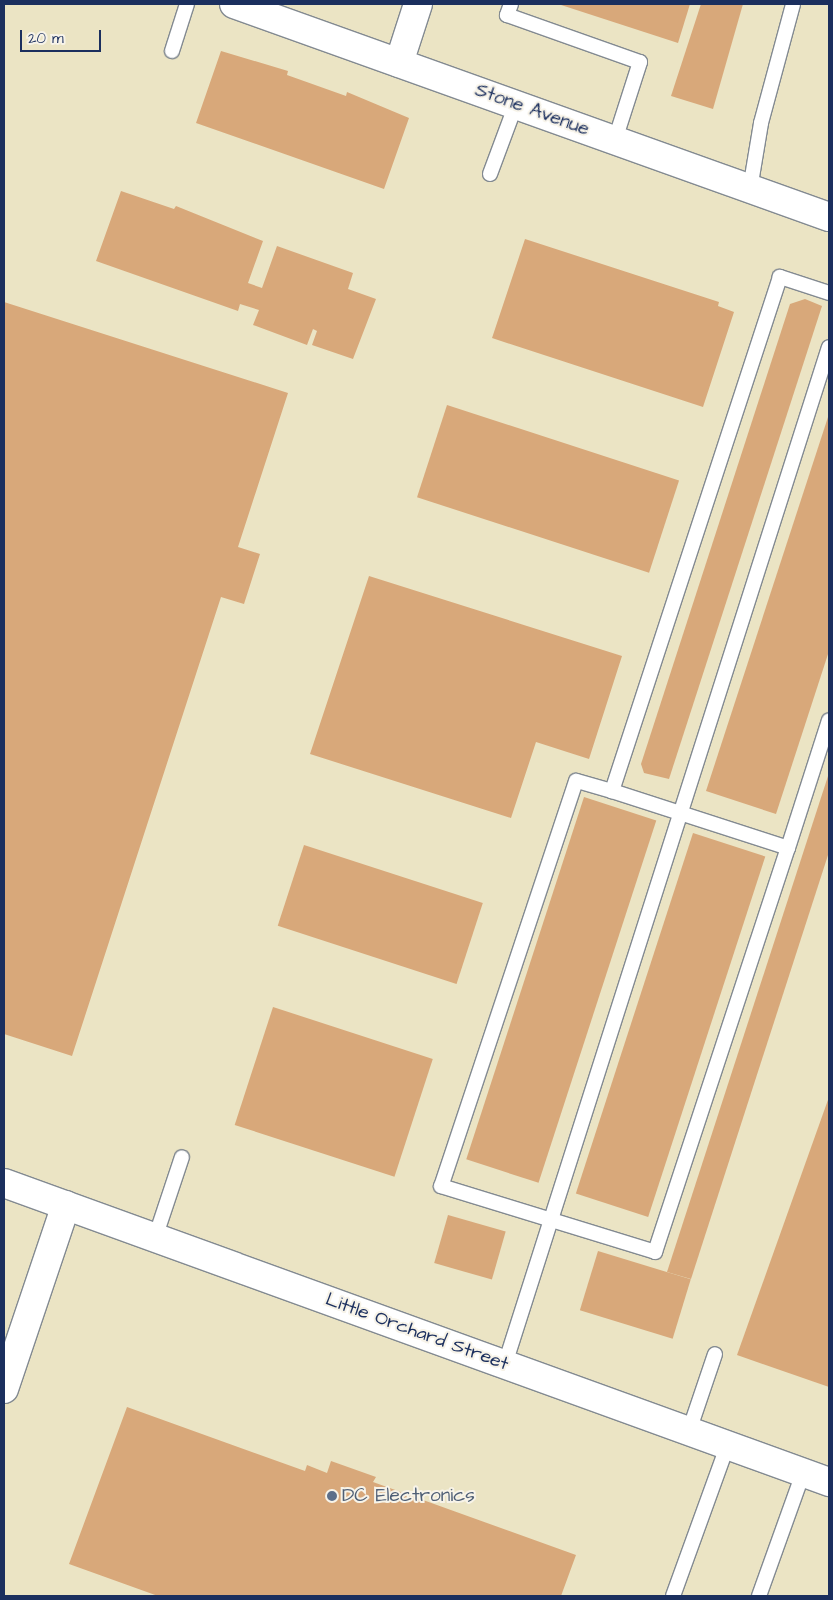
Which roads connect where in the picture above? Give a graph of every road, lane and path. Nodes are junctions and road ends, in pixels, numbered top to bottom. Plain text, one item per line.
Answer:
1 (187, 4) edge
2 (234, 4) edge
3 (418, 4) edge
4 (511, 4) edge
5 (793, 4) edge
6 (172, 51) dead end
7 (399, 63) junction
8 (516, 104) junction
9 (615, 140) junction
10 (490, 174) dead end
11 (750, 189) junction
12 (829, 216) edge
13 (829, 293) edge
14 (829, 347) edge
15 (829, 720) edge
16 (612, 791) junction
17 (681, 812) junction
18 (788, 848) junction
19 (182, 1157) dead end
20 (4, 1183) edge
21 (66, 1205) junction
22 (553, 1220) junction
23 (155, 1238) junction
24 (715, 1354) dead end
25 (505, 1364) junction
26 (4, 1388) edge
27 (689, 1431) junction
28 (728, 1444) junction
29 (802, 1472) junction
30 (829, 1482) edge
31 (672, 1596) edge
32 (758, 1596) edge

1 - 6 lane
2 - 7 street, Stone Avenue
3 - 7 street
4 - 9 lane
5 - 11 lane
7 - 8 street, Stone Avenue
8 - 9 street, Stone Avenue
8 - 10 lane
9 - 11 street, Stone Avenue
11 - 12 street, Stone Avenue
13 - 16 lane
14 - 17 lane
15 - 18 lane
16 - 17 lane
16 - 22 lane
17 - 18 lane
17 - 22 lane
18 - 22 lane
19 - 23 lane
20 - 21 street, Little Orchard Street
21 - 23 street, Little Orchard Street
21 - 26 street
22 - 25 lane
23 - 25 street, Little Orchard Street
24 - 27 lane
25 - 27 street, Little Orchard Street
27 - 28 street, Little Orchard Street
28 - 29 street, Little Orchard Street
28 - 31 lane
29 - 30 street, Little Orchard Street
29 - 32 lane

